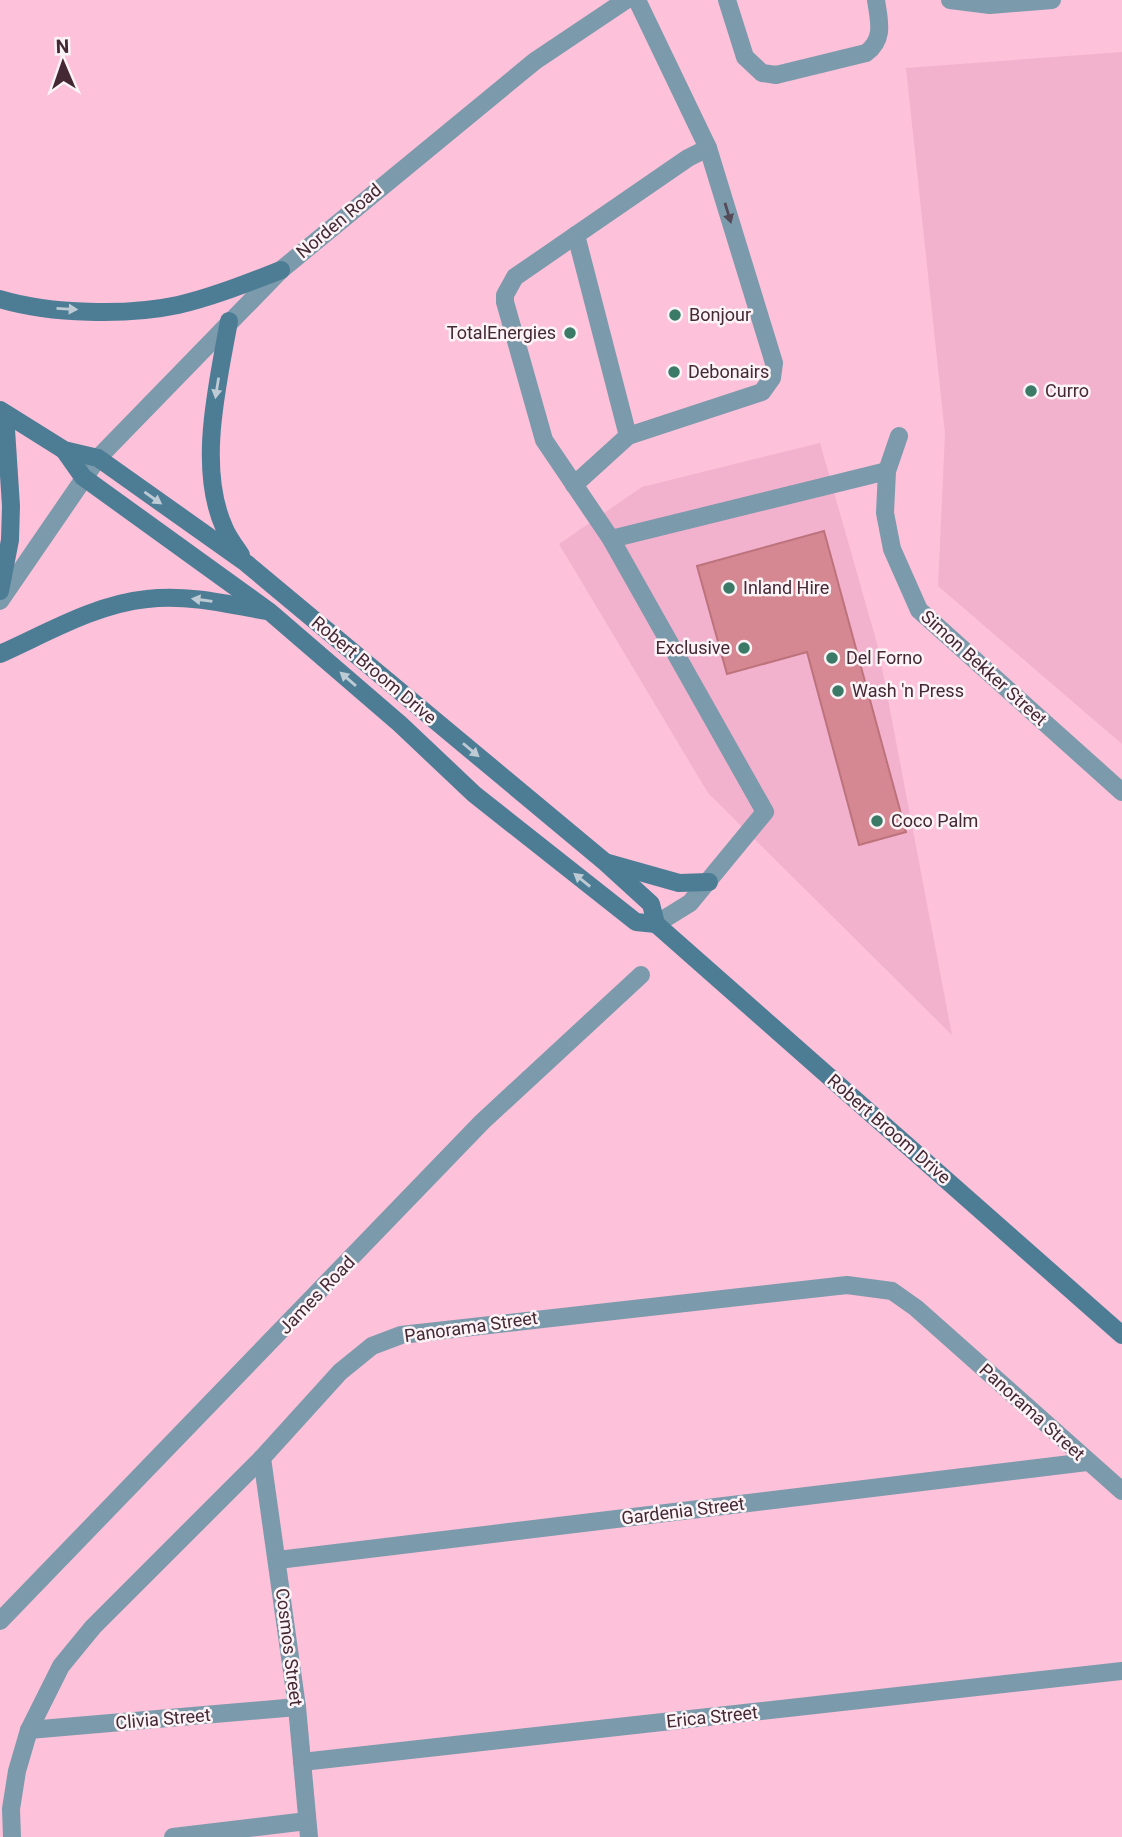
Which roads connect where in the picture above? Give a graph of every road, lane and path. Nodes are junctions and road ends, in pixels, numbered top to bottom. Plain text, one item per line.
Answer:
1 (626, 0) edge
2 (637, 0) edge
3 (727, 0) edge
4 (876, 0) edge
5 (950, 0) edge
6 (1052, 0) edge
7 (708, 148) junction
8 (576, 235) junction
9 (281, 271) junction
10 (0, 299) edge
11 (229, 321) junction
12 (3, 412) edge
13 (628, 436) junction
14 (899, 436) dead end
15 (64, 450) junction
16 (97, 458) junction
17 (887, 471) junction
18 (83, 477) junction
19 (575, 485) junction
20 (611, 539) junction
21 (246, 563) junction
22 (0, 591) edge
23 (0, 601) edge
24 (270, 612) junction
25 (0, 654) edge
26 (1122, 792) edge
27 (605, 862) junction
28 (709, 882) junction
29 (656, 924) junction
30 (641, 975) dead end
31 (1122, 1335) edge
32 (262, 1458) junction
33 (1087, 1462) junction
34 (1122, 1491) edge
35 (278, 1560) junction
36 (0, 1621) edge
37 (1122, 1671) edge
38 (297, 1707) junction
39 (29, 1730) junction
40 (302, 1762) junction
41 (308, 1829) edge
42 (12, 1837) edge
43 (173, 1837) edge

1 - 9 street, Norden Road
2 - 7 street
3 - 4 street
5 - 6 street
7 - 8 street
7 -> 13 street
8 - 13 street
8 - 19 street
10 -> 9 street
9 - 11 street, Norden Road
11 - 16 street, Norden Road
11 -> 21 street
12 - 15 street, Robert Broom Drive
12 - 22 street
13 - 19 street
14 - 17 street, Simon Bekker Street
15 - 16 street, Robert Broom Drive
15 - 18 street, Robert Broom Drive
16 - 18 street, Norden Road
16 -> 21 street, Robert Broom Drive
17 - 20 street
17 - 26 street, Simon Bekker Street
18 - 23 street, Norden Road
18 - 24 street, Robert Broom Drive
19 - 20 street
20 - 28 street
21 -> 27 street, Robert Broom Drive
24 -> 25 street
29 -> 24 street, Robert Broom Drive
27 - 28 street
27 - 29 street, Robert Broom Drive
28 - 29 street
29 - 31 street, Robert Broom Drive
30 - 36 street, James Road
32 - 33 street, Panorama Street
32 - 35 street, Cosmos Street
32 - 39 street, Panorama Street
33 - 34 street, Panorama Street
33 - 35 street, Gardenia Street
35 - 38 street, Cosmos Street
37 - 40 street, Erica Street
38 - 39 street, Clivia Street
38 - 40 street, Cosmos Street
39 - 42 street, Panorama Street
40 - 41 street, Cosmos Street
41 - 43 street

